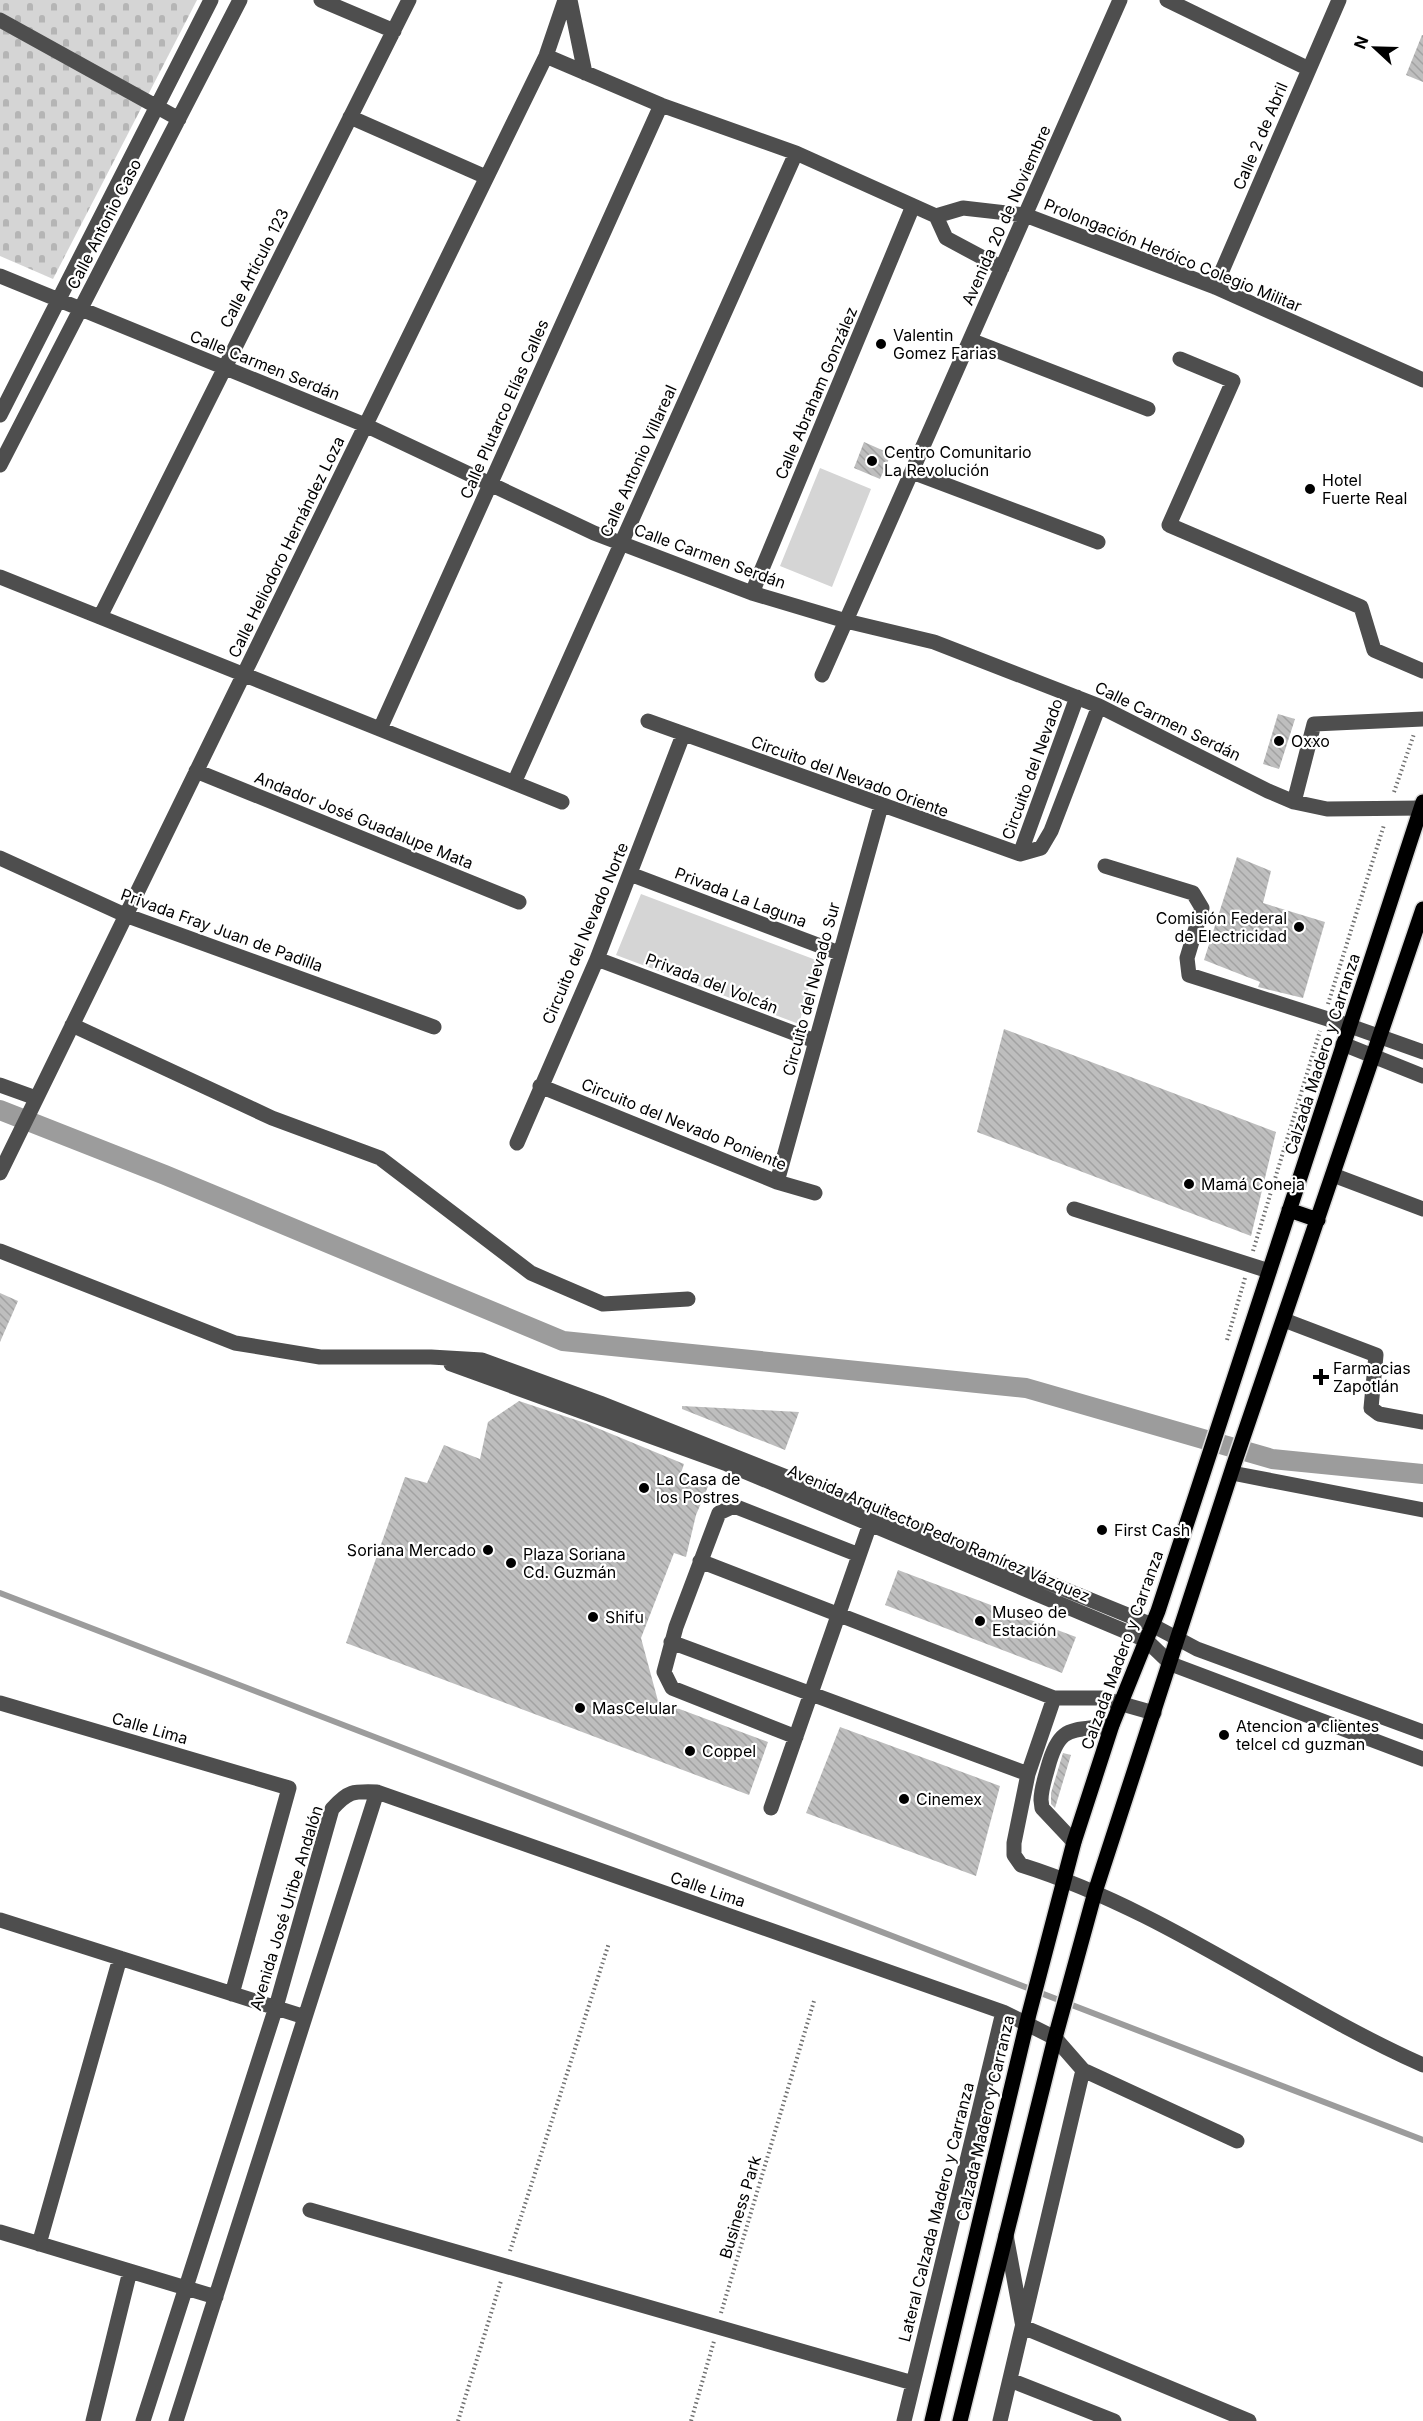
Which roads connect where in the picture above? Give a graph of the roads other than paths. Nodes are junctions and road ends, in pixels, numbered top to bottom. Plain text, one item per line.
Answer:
1 (211, 0) edge
2 (240, 0) edge
3 (321, 0) edge
4 (409, 0) edge
5 (565, 0) edge
6 (570, 0) edge
7 (1120, 0) edge
8 (1167, 0) edge
9 (1339, 0) edge
10 (0, 20) edge
11 (394, 31) junction
12 (546, 56) junction
13 (1310, 69) junction
14 (585, 73) junction
15 (662, 105) junction
16 (155, 107) junction
17 (350, 117) junction
18 (179, 119) junction
19 (796, 153) junction
20 (486, 177) junction
21 (913, 206) junction
22 (1025, 214) junction
23 (936, 216) junction
24 (1002, 268) junction
25 (0, 276) edge
26 (1215, 287) junction
27 (58, 298) junction
28 (81, 309) junction
29 (970, 340) junction
30 (1180, 359) dead end
31 (225, 368) junction
32 (1423, 380) edge
33 (1148, 409) dead end
34 (0, 415) edge
35 (365, 425) junction
36 (0, 465) edge
37 (912, 472) junction
38 (490, 483) junction
39 (621, 542) junction
40 (1098, 542) dead end
41 (0, 577) edge
42 (752, 593) junction
43 (100, 617) junction
44 (846, 621) junction
45 (1423, 671) edge
46 (243, 675) junction
47 (822, 675) dead end
48 (1077, 697) junction
49 (1099, 706) junction
50 (1421, 719) edge
51 (648, 722) dead end
52 (380, 729) junction
53 (684, 735) junction
54 (196, 771) junction
55 (514, 783) junction
56 (562, 802) dead end
57 (1294, 802) junction
58 (880, 806) junction
59 (1422, 806) edge
60 (1020, 854) junction
61 (0, 858) edge
62 (1105, 866) dead end
63 (630, 874) junction
64 (519, 902) dead end
65 (1423, 909) edge
66 (125, 915) junction
67 (839, 953) junction
68 (597, 959) junction
69 (72, 1025) junction
70 (1350, 1026) junction
71 (434, 1027) dead end
72 (1380, 1037) junction
73 (815, 1041) junction
74 (1343, 1044) junction
75 (1423, 1052) edge
76 (1373, 1056) junction
77 (1423, 1076) edge
78 (0, 1085) edge
79 (540, 1086) junction
80 (34, 1102) junction
81 (517, 1143) dead end
82 (0, 1173) edge
83 (1333, 1175) junction
84 (777, 1182) junction
85 (815, 1193) dead end
86 (1074, 1209) dead end
87 (1423, 1209) edge
88 (1289, 1210) junction
89 (1318, 1220) junction
90 (0, 1251) edge
91 (1269, 1271) junction
92 (688, 1299) dead end
93 (1284, 1320) junction
94 (431, 1357) junction
95 (1235, 1375) junction
96 (1262, 1383) junction
97 (1423, 1422) edge
98 (1233, 1469) junction
99 (1423, 1510) edge
100 (870, 1524) junction
101 (859, 1555) junction
102 (700, 1561) junction
103 (839, 1615) junction
104 (1149, 1632) junction
105 (1179, 1640) junction
106 (671, 1642) junction
107 (1171, 1664) junction
108 (811, 1694) junction
109 (1054, 1698) junction
110 (0, 1703) edge
111 (1121, 1704) junction
112 (1154, 1713) junction
113 (1112, 1725) junction
114 (1423, 1732) edge
115 (796, 1737) junction
116 (1423, 1759) edge
117 (1028, 1774) junction
118 (377, 1792) junction
119 (771, 1808) dead end
120 (1074, 1842) junction
121 (1064, 1879) junction
122 (1095, 1892) junction
123 (0, 1920) edge
124 (120, 1958) junction
125 (232, 1994) junction
126 (276, 2007) junction
127 (1003, 2012) junction
128 (305, 2017) junction
129 (1028, 2018) junction
130 (1056, 2031) junction
131 (1423, 2065) edge
132 (1083, 2070) junction
133 (1237, 2141) dead end
134 (310, 2210) dead end
135 (0, 2232) edge
136 (1006, 2235) junction
137 (39, 2244) junction
138 (130, 2271) junction
139 (186, 2288) junction
140 (216, 2297) junction
141 (1023, 2327) junction
142 (1010, 2379) junction
143 (913, 2383) junction
144 (93, 2421) edge
145 (143, 2421) edge
146 (176, 2421) edge
147 (904, 2421) edge
148 (932, 2421) edge
149 (960, 2421) edge
150 (1000, 2421) edge
151 (1114, 2421) edge
152 (1249, 2421) edge

1 - 16 street, Calle Antonio Caso
2 - 18 street, Calle Antonio Caso
3 - 11 street
4 - 11 street, Calle Artículo 123
5 - 12 street, Calle Heliodoro Hernández Loza
6 - 14 street
7 - 22 street, Avenida 20 de Noviembre
8 - 13 street
9 - 13 street, Calle 2 de Abril
10 - 16 street
11 - 17 street, Calle Artículo 123
12 - 14 street
12 - 20 street, Calle Heliodoro Hernández Loza
13 - 26 street, Calle 2 de Abril
14 - 15 street
15 - 19 street
15 - 38 street, Calle Plutarco Elías Calles
16 - 18 street
16 - 27 street, Calle Antonio Caso
17 - 20 street
17 - 31 street, Calle Artículo 123
18 - 28 street, Calle Antonio Caso
19 - 21 street
19 - 39 street, Calle Antonio Villareal
20 - 35 street, Calle Heliodoro Hernández Loza
21 - 23 street
21 - 42 street, Calle Abraham González
22 - 23 street, Prolongación Heróico Colegio Militar
22 - 24 street, Avenida 20 de Noviembre
22 - 26 street, Prolongación Heróico Colegio Militar
23 - 24 street
24 - 29 street, Avenida 20 de Noviembre
25 - 27 street, Calle Carmen Serdán
26 - 32 street, Prolongación Heróico Colegio Militar
27 - 28 street, Calle Carmen Serdán
27 - 34 street, Calle Antonio Caso
28 - 31 street, Calle Carmen Serdán
28 - 36 street, Calle Antonio Caso
29 - 33 street
29 - 37 street, Avenida 20 de Noviembre
30 - 45 street
31 - 35 street, Calle Carmen Serdán
31 - 43 street, Calle Artículo 123
35 - 38 street, Calle Carmen Serdán
35 - 46 street, Calle Heliodoro Hernández Loza
37 - 40 street
37 - 44 street, Avenida 20 de Noviembre
38 - 39 street, Calle Carmen Serdán
38 - 52 street, Calle Plutarco Elías Calles
39 - 42 street, Calle Carmen Serdán
39 - 55 street, Calle Antonio Villareal
41 - 43 street
42 - 44 street, Calle Carmen Serdán
43 - 46 street
44 - 47 street, Avenida 20 de Noviembre
44 - 48 street, Calle Carmen Serdán
46 - 52 street
46 - 54 street, Calle Heliodoro Hernández Loza
48 - 49 street, Calle Carmen Serdán
48 - 60 street, Circuito del Nevado
49 - 57 street, Calle Carmen Serdán
49 - 60 street
50 - 57 street
51 - 53 street, Circuito del Nevado Oriente
52 - 55 street
53 - 58 street, Circuito del Nevado Oriente
53 - 63 street, Circuito del Nevado Norte
54 - 64 street, Andador José Guadalupe Mata
54 - 66 street, Calle Heliodoro Hernández Loza
55 - 56 street
57 - 59 street, Calle Carmen Serdán
58 - 60 street, Circuito del Nevado Oriente
58 - 67 street, Circuito del Nevado Sur
59 - 70 main road, Calzada Madero y Carranza
61 - 66 street, Privada Fray Juan de Padilla
62 - 70 street
63 - 67 street, Privada La Laguna
63 - 68 street, Circuito del Nevado Norte
65 - 72 main road
66 - 69 street, Calle Heliodoro Hernández Loza
66 - 71 street, Privada Fray Juan de Padilla
67 - 73 street, Circuito del Nevado Sur
68 - 73 street, Privada del Volcán
68 - 79 street, Circuito del Nevado Norte
69 - 80 street, Calle Heliodoro Hernández Loza
69 - 92 street
70 - 72 street
70 - 74 main road, Calzada Madero y Carranza
72 - 75 street
72 - 76 main road
73 - 84 street, Circuito del Nevado Sur
74 - 76 street
74 - 88 main road, Calzada Madero y Carranza
76 - 77 street
76 - 83 main road
78 - 80 street
79 - 81 street, Circuito del Nevado Norte
79 - 84 street, Circuito del Nevado Poniente
80 - 82 street, Calle Heliodoro Hernández Loza
83 - 87 street
83 - 89 main road
84 - 85 street, Circuito del Nevado Poniente
86 - 91 street
88 - 89 main road
88 - 91 main road, Calzada Madero y Carranza
89 - 93 main road
90 - 94 street, Avenida Arquitecto Pedro Ramírez Vázquez
91 - 95 main road, Calzada Madero y Carranza
93 - 96 main road
93 - 97 street
94 - 100 street, Avenida Arquitecto Pedro Ramírez Vázquez
94 - 104 street, Avenida Arquitecto Pedro Ramírez Vázquez
95 - 96 main road
95 - 104 main road, Calzada Madero y Carranza
96 - 98 main road
98 - 99 street
98 - 105 main road
100 - 101 street
100 - 104 street, Avenida Arquitecto Pedro Ramírez Vázquez
101 - 102 street
101 - 103 street
102 - 103 street
102 - 106 street
103 - 108 street
103 - 109 street
104 - 105 street, Avenida Arquitecto Pedro Ramírez Vázquez
104 - 107 street, Avenida Arquitecto Pedro Ramírez Vázquez
104 - 111 main road, Calzada Madero y Carranza
105 - 107 main road
105 - 114 street, Avenida Arquitecto Pedro Ramírez Vázquez
106 - 108 street
106 - 115 street
107 - 112 main road
107 - 116 street, Avenida Arquitecto Pedro Ramírez Vázquez
108 - 115 street
108 - 117 street
109 - 111 street
109 - 117 street
110 - 125 street, Calle Lima
111 - 112 street
111 - 113 main road, Calzada Madero y Carranza
112 - 122 main road
113 - 120 main road, Calzada Madero y Carranza
113 - 120 street
115 - 119 street
117 - 121 street
118 - 126 street, Avenida José Uribe Andalón
118 - 127 street, Calle Lima
118 - 128 street
120 - 121 main road, Calzada Madero y Carranza
121 - 122 street
121 - 129 main road, Calzada Madero y Carranza
122 - 130 main road
122 - 131 street
123 - 124 street
124 - 125 street
124 - 137 street
125 - 126 street
126 - 128 street
126 - 139 street, Avenida José Uribe Andalón
127 - 129 street, Calle Lima
127 - 143 street, Lateral Calzada Madero y Carranza
128 - 140 street
129 - 130 street, Calle Lima
129 - 148 main road, Calzada Madero y Carranza
130 - 132 street, Calle Lima
130 - 136 main road
132 - 133 street
132 - 141 street
134 - 143 street
135 - 137 street
136 - 141 street
136 - 149 main road
137 - 138 street
138 - 139 street
138 - 144 street
139 - 140 street
139 - 145 street, Avenida José Uribe Andalón
140 - 146 street
141 - 142 street
141 - 152 street
142 - 150 street
142 - 151 street
143 - 147 street, Lateral Calzada Madero y Carranza

